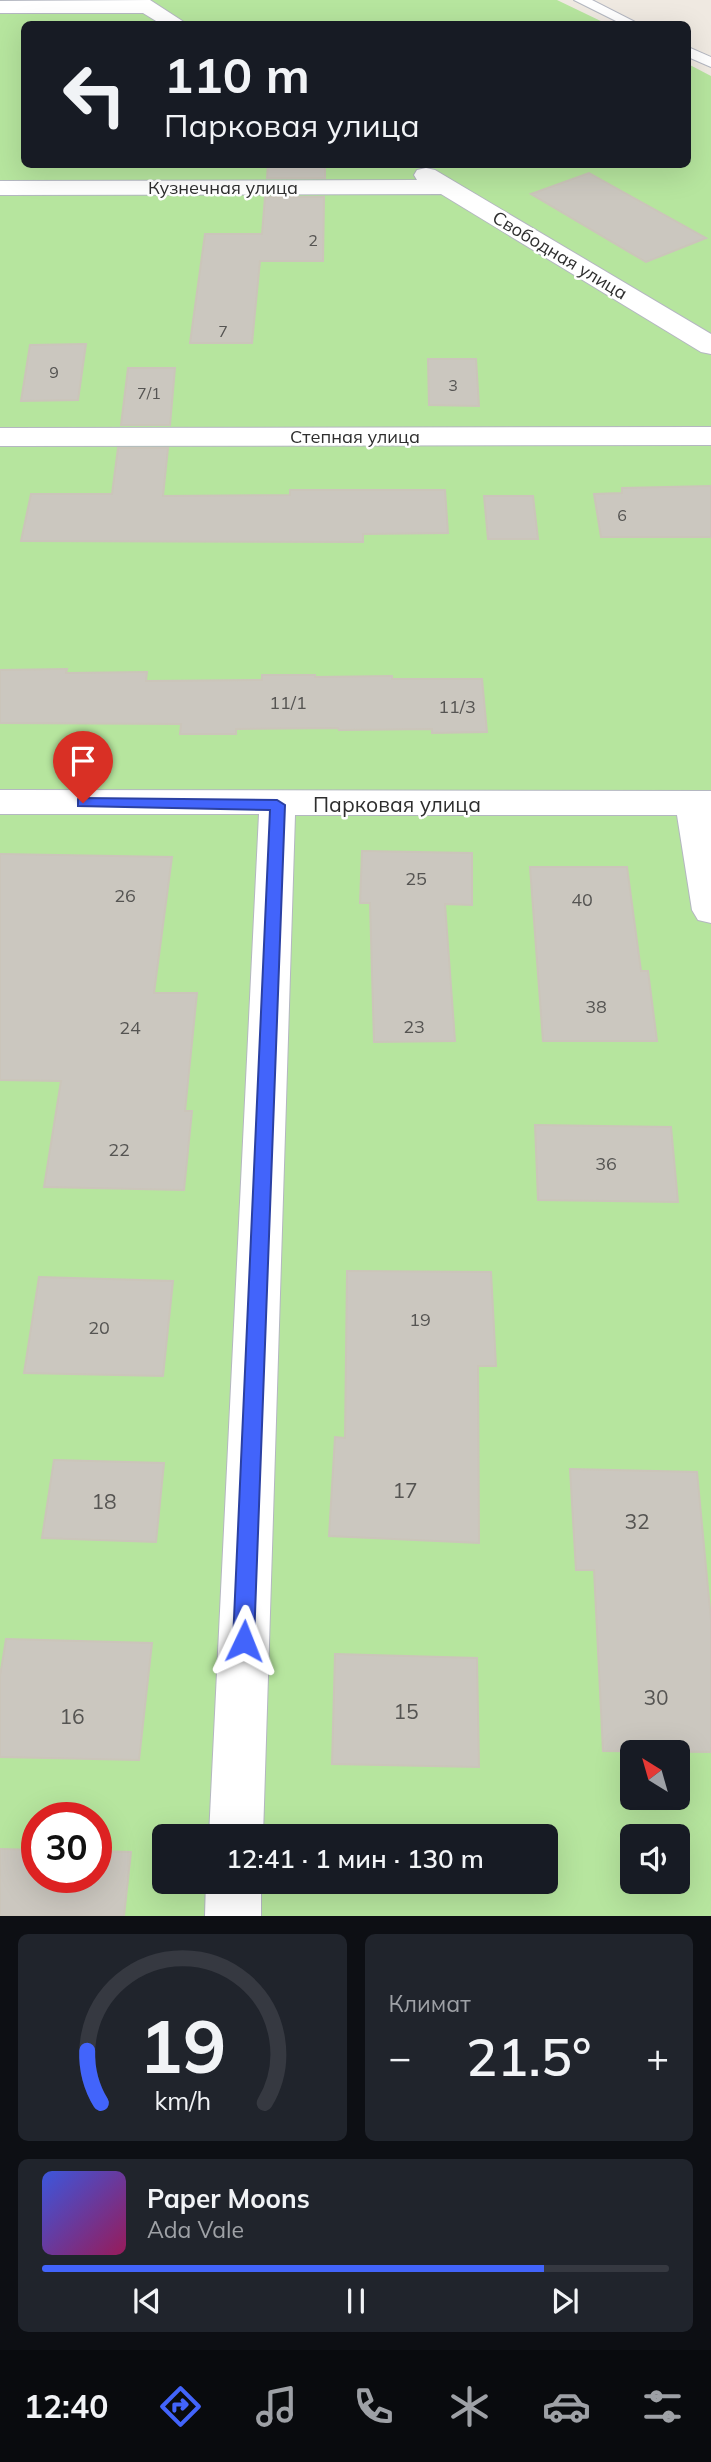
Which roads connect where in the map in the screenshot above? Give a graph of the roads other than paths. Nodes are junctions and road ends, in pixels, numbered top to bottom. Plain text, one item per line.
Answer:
1 (581, 0) edge
2 (141, 3) edge
3 (0, 7) edge
4 (171, 21) edge
5 (626, 21) edge
6 (691, 53) edge
7 (711, 63) edge
8 (415, 168) edge
9 (446, 187) junction
10 (0, 188) edge
11 (711, 346) edge
12 (711, 436) edge
13 (0, 437) edge
14 (0, 802) edge
15 (702, 803) edge
16 (277, 805) junction
17 (711, 910) edge
18 (236, 1824) edge
19 (234, 1894) edge
20 (233, 1916) edge

1 - 5 lane
2 - 3 street
2 - 4 street
6 - 7 lane
8 - 9 street, Свободная улица
9 - 10 street, Кузнечная улица
9 - 11 street, Свободная улица
12 - 13 street, Степная улица
14 - 16 street, Парковая улица
15 - 16 street, Парковая улица
15 - 17 street
16 - 18 street
19 - 20 street

